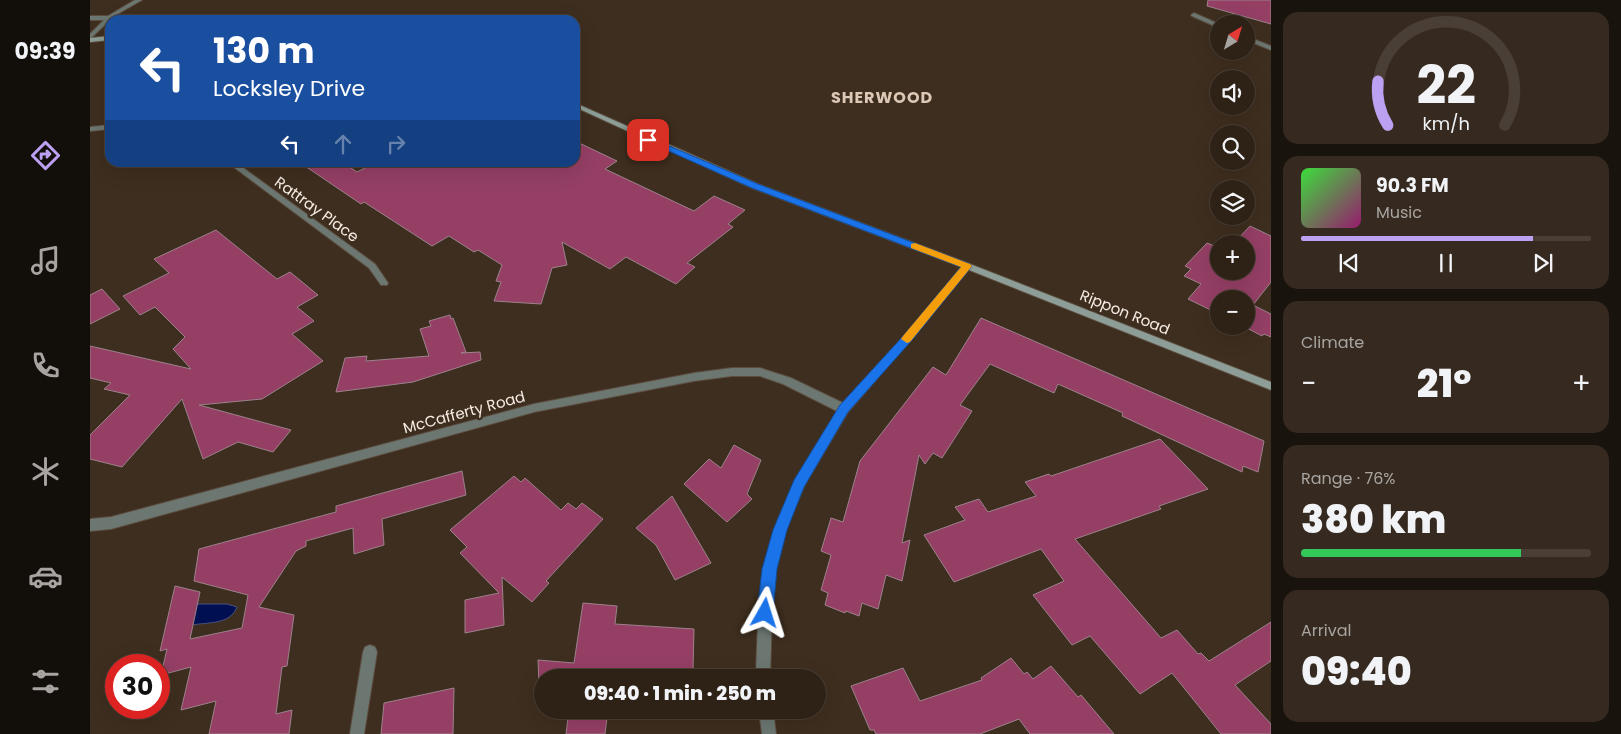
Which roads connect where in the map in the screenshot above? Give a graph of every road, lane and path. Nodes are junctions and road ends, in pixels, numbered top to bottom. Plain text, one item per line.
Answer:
1 (140, 0) edge
2 (113, 15) edge
3 (1194, 15) dead end
4 (90, 18) edge
5 (105, 18) edge
6 (105, 22) edge
7 (1210, 22) edge
8 (105, 38) edge
9 (90, 39) edge
10 (1255, 42) edge
11 (1271, 48) edge
12 (580, 107) edge
13 (105, 128) edge
14 (90, 129) edge
15 (237, 167) edge
16 (967, 266) junction
17 (384, 283) dead end
18 (1271, 386) edge
19 (844, 409) junction
20 (90, 525) edge
21 (370, 652) dead end
22 (763, 669) edge
23 (767, 719) edge
24 (357, 734) edge
25 (768, 734) edge

1 - 2 street
3 - 7 street
4 - 5 street
6 - 9 street
8 - 9 street
10 - 11 street
12 - 16 street, Rippon Road
13 - 14 street
15 - 17 street, Rattray Place
16 - 18 street, Rippon Road
16 - 19 street
19 - 20 street, McCafferty Road
19 - 22 street
21 - 24 street
23 - 25 street

